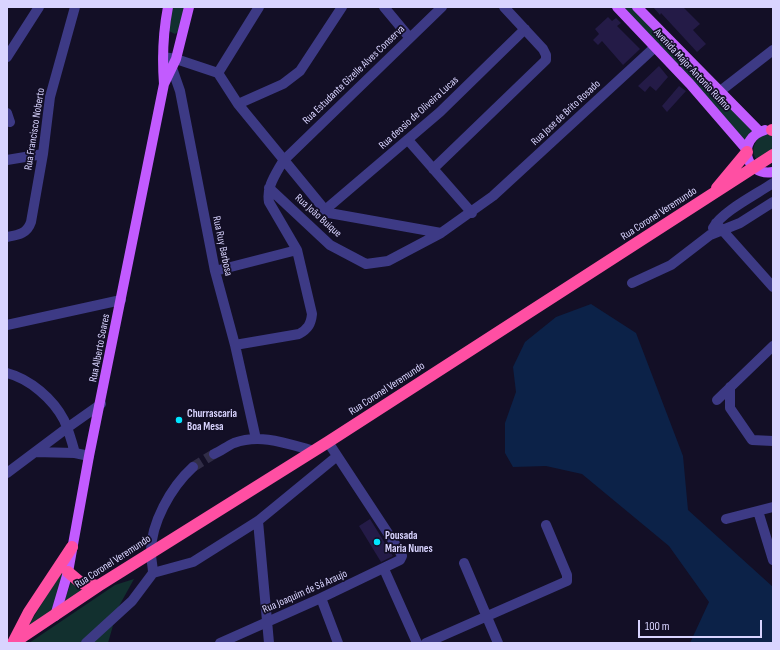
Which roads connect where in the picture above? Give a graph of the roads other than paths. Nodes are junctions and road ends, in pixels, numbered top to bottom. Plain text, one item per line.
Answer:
1 (39, 7) edge
2 (75, 7) edge
3 (168, 7) edge
4 (189, 7) edge
5 (259, 7) edge
6 (342, 7) edge
7 (384, 7) edge
8 (442, 7) edge
9 (504, 7) edge
10 (637, 7) edge
11 (623, 9) edge
12 (525, 29) junction
13 (409, 37) junction
14 (655, 48) junction
15 (773, 50) edge
16 (7, 57) edge
17 (168, 62) junction
18 (218, 73) junction
19 (719, 92) junction
20 (238, 104) junction
21 (773, 130) edge
22 (759, 132) junction
23 (408, 140) junction
24 (747, 151) junction
25 (43, 154) junction
26 (773, 155) edge
27 (7, 160) edge
28 (283, 161) junction
29 (754, 167) junction
30 (433, 169) junction
31 (773, 172) edge
32 (773, 183) edge
33 (269, 188) junction
34 (493, 196) joint
35 (711, 196) junction
36 (773, 202) edge
37 (325, 210) junction
38 (472, 213) junction
39 (719, 226) junction
40 (441, 233) junction
41 (7, 237) edge
42 (297, 250) junction
43 (214, 271) junction
44 (632, 283) dead end
45 (773, 287) edge
46 (121, 300) junction
47 (7, 325) edge
48 (235, 345) junction
49 (773, 346) edge
50 (7, 373) edge
51 (730, 387) junction
52 (717, 400) dead end
53 (101, 404) junction
54 (67, 428) junction
55 (256, 438) junction
56 (773, 441) edge
57 (328, 442) junction
58 (314, 451) junction
59 (35, 452) junction
60 (75, 453) junction
61 (214, 454) tunnel mouth
62 (89, 456) junction
63 (336, 456) junction
64 (193, 467) tunnel mouth
65 (7, 473) edge
66 (773, 507) edge
67 (758, 511) junction
68 (726, 519) dead end
69 (258, 521) junction
70 (546, 525) dead end
71 (72, 547) junction
72 (151, 553) junction
73 (773, 560) edge
74 (464, 563) dead end
75 (384, 569) junction
76 (68, 572) junction
77 (153, 573) junction
78 (98, 586) junction
79 (321, 598) junction
80 (55, 616) junction
81 (487, 616) junction
82 (268, 622) junction
83 (13, 643) edge
84 (86, 643) edge
85 (220, 643) edge
86 (269, 643) edge
87 (338, 643) edge
88 (418, 643) edge
89 (426, 643) edge
90 (498, 643) edge

1 - 16 street
2 - 25 street, Rua Francisco Noberto
3 - 17 main road, Rua Alberto Soares
4 - 17 main road, Rua Alberto Soares
5 - 18 street
6 - 20 street
7 - 13 street
8 - 13 street, Rua Estudante Gizelle Alves Conserva
9 - 12 street
10 - 19 main road, Avenida Major Antonio Rufino
11 - 14 main road, Avenida Major Antonio Rufino
12 - 23 street, Rua deosio de Oliveira Lucas
12 - 30 street
13 - 28 street, Rua Estudante Gizelle Alves Conserva
14 - 24 main road, Avenida Major Antonio Rufino
14 - 34 street, Rua Jose de Brito Rosado
15 - 19 street
17 - 18 street
17 - 43 street, Rua Ruy Barbosa
17 - 46 main road, Rua Alberto Soares
18 - 20 street
19 - 22 main road, Avenida Major Antonio Rufino
20 - 28 street
21 - 22 main road
22 - 24 main road
23 - 30 street
23 - 37 street, Rua deosio de Oliveira Lucas
24 - 29 main road, Avenida Major Antonio Rufino
24 - 35 highway
25 - 27 street
25 - 41 street, Rua Francisco Noberto
26 - 29 highway, Rua Coronel Veremundo
28 - 33 street, Rua Estudante Gizelle Alves Conserva
28 - 37 street
29 - 31 main road
29 - 35 highway, Rua Coronel Veremundo
30 - 38 street
32 - 39 street
33 - 40 street, Rua João Buique
33 - 42 street
34 - 38 street, Rua João Buique
35 - 57 highway, Rua Coronel Veremundo
36 - 39 street
37 - 40 street, Rua João Buique
38 - 40 street, Rua João Buique
39 - 44 street
39 - 45 street
42 - 43 street
42 - 48 street
43 - 48 street, Rua Ruy Barbosa
46 - 47 street
46 - 53 main road, Rua Alberto Soares
48 - 55 street, Rua Ruy Barbosa
49 - 51 street
50 - 54 street
51 - 52 street
51 - 56 street
53 - 54 street
53 - 62 main road, Rua Alberto Soares
54 - 59 street
54 - 60 street
55 - 58 street
55 - 61 street
57 - 58 highway, Rua Coronel Veremundo
57 - 63 street
58 - 72 highway, Rua Coronel Veremundo
59 - 60 street
59 - 65 street
60 - 62 street
62 - 71 main road, Rua Alberto Soares
63 - 69 street
63 - 75 street, Rua Joaquim de Sá Araujo
64 - 72 street
66 - 67 street
67 - 68 street
67 - 73 street
69 - 77 street
69 - 82 street
70 - 81 street
71 - 76 main road, Rua Alberto Soares
71 - 83 highway
72 - 77 street
72 - 78 highway, Rua Coronel Veremundo
74 - 81 street
75 - 79 street, Rua Joaquim de Sá Araujo
75 - 88 street
76 - 78 highway
76 - 80 main road, Rua Alberto Soares
77 - 84 street
78 - 80 highway, Rua Coronel Veremundo
79 - 82 street, Rua Joaquim de Sá Araujo
79 - 87 street
80 - 83 highway, Rua Coronel Veremundo
81 - 89 street
81 - 90 street
82 - 85 street, Rua Joaquim de Sá Araujo
82 - 86 street

